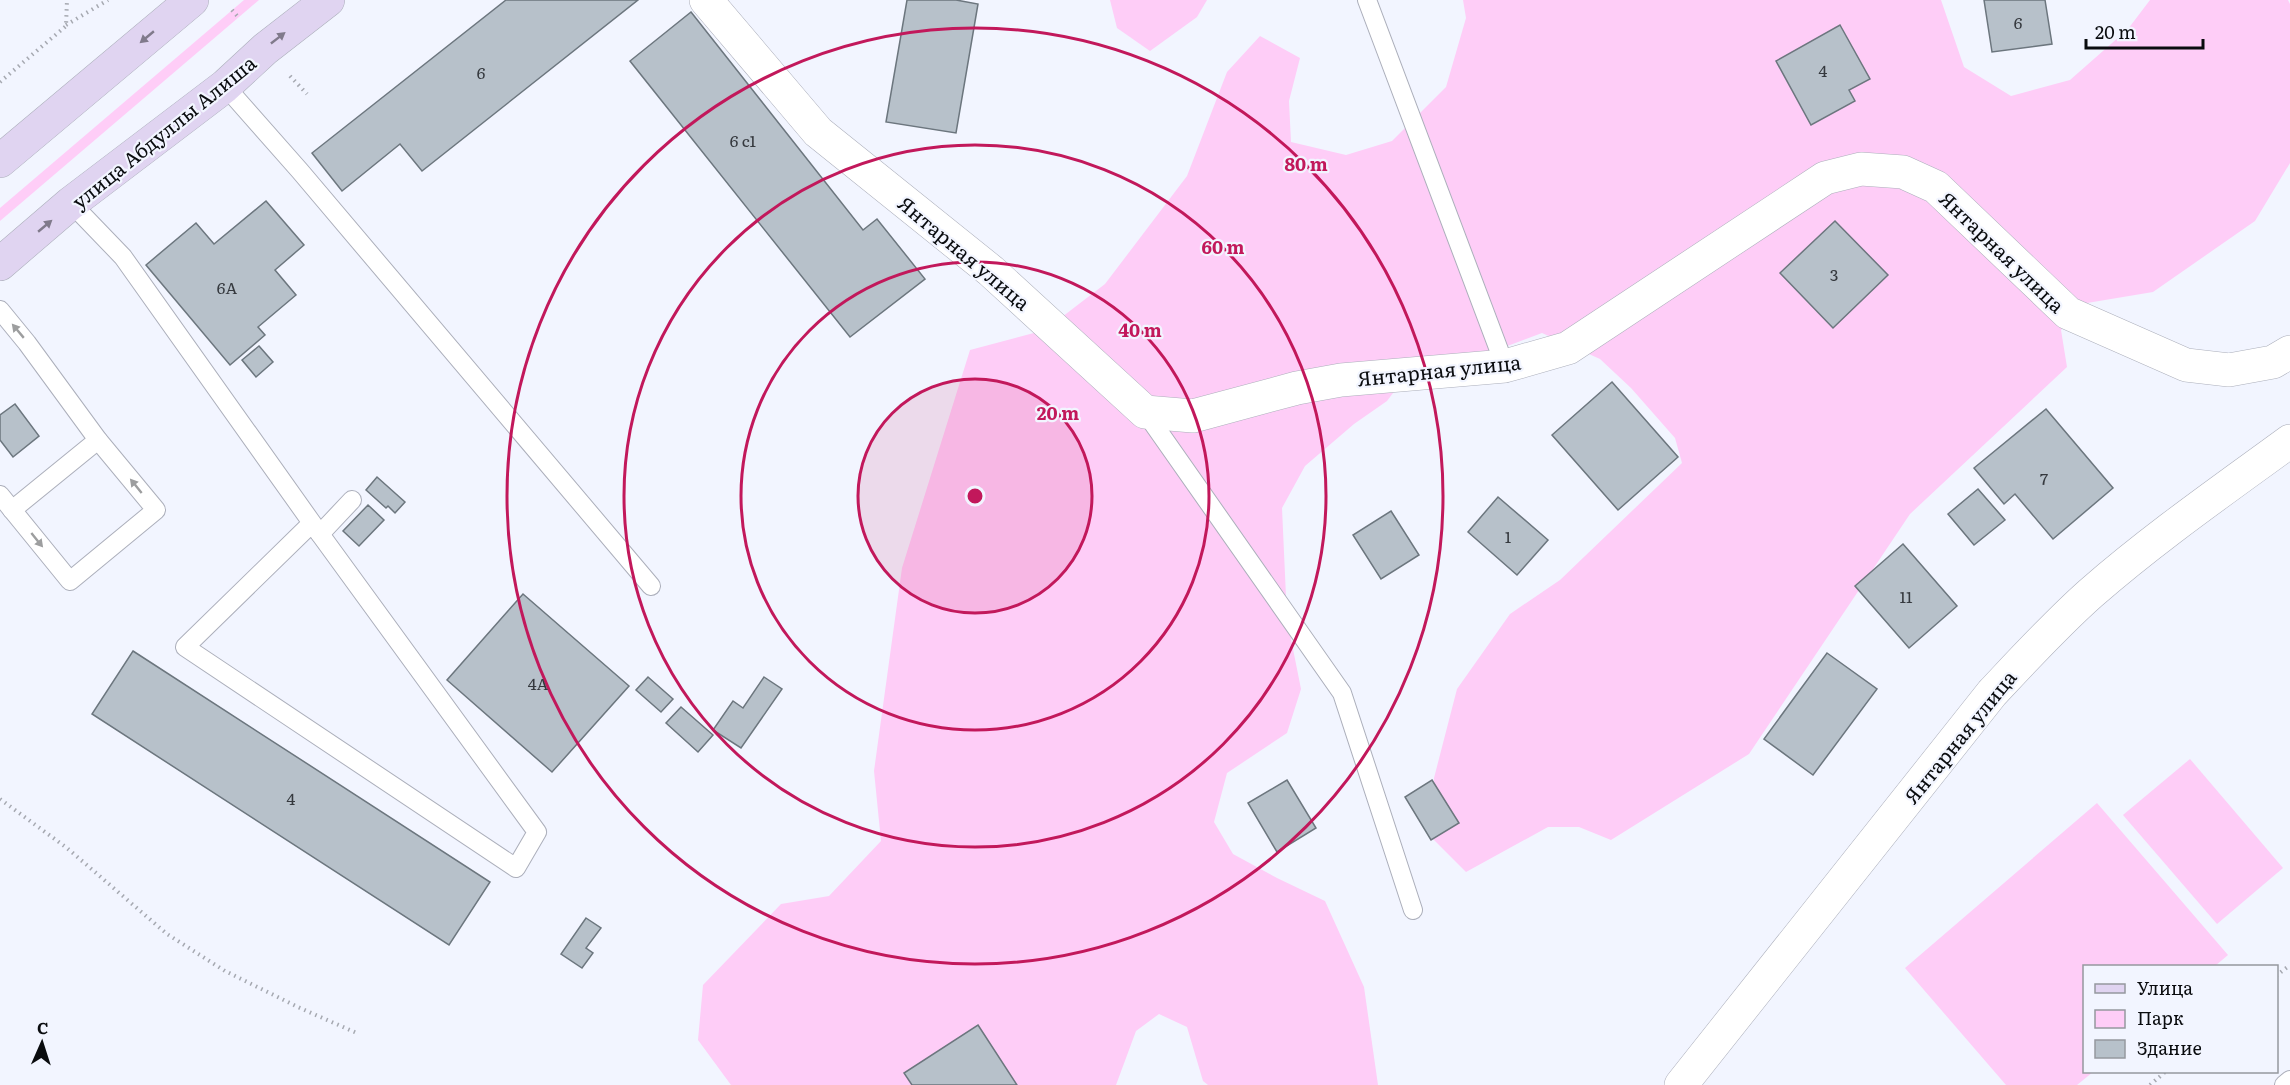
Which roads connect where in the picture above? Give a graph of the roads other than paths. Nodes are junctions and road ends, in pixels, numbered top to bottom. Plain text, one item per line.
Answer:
1 (192, 0) edge
2 (328, 0) edge
3 (706, 0) edge
4 (1367, 0) edge
5 (225, 86) junction
6 (0, 161) edge
7 (71, 203) junction
8 (0, 264) edge
9 (0, 310) edge
10 (2290, 352) edge
11 (1504, 366) junction
12 (1145, 412) junction
13 (98, 440) junction
14 (2290, 441) edge
15 (0, 495) edge
16 (352, 501) dead end
17 (12, 510) junction
18 (316, 529) junction
19 (651, 586) dead end
20 (1413, 910) dead end
21 (2290, 1080) edge
22 (1681, 1085) edge
23 (2284, 1085) edge

1 -> 6 main road
5 -> 2 main road, улица Абдуллы Алиша
3 - 12 street, Янтарная улица
4 - 11 lane
5 - 7 main road, улица Абдуллы Алиша
5 - 19 lane
8 -> 7 main road, улица Абдуллы Алиша
7 - 18 lane
13 -> 9 lane
10 - 11 street, Янтарная улица
11 - 12 street, Янтарная улица
12 - 20 lane
13 - 17 lane
17 -> 13 lane
14 - 22 street, Янтарная улица
15 - 17 lane
16 - 18 lane
18 - 18 lane
21 - 23 lane

